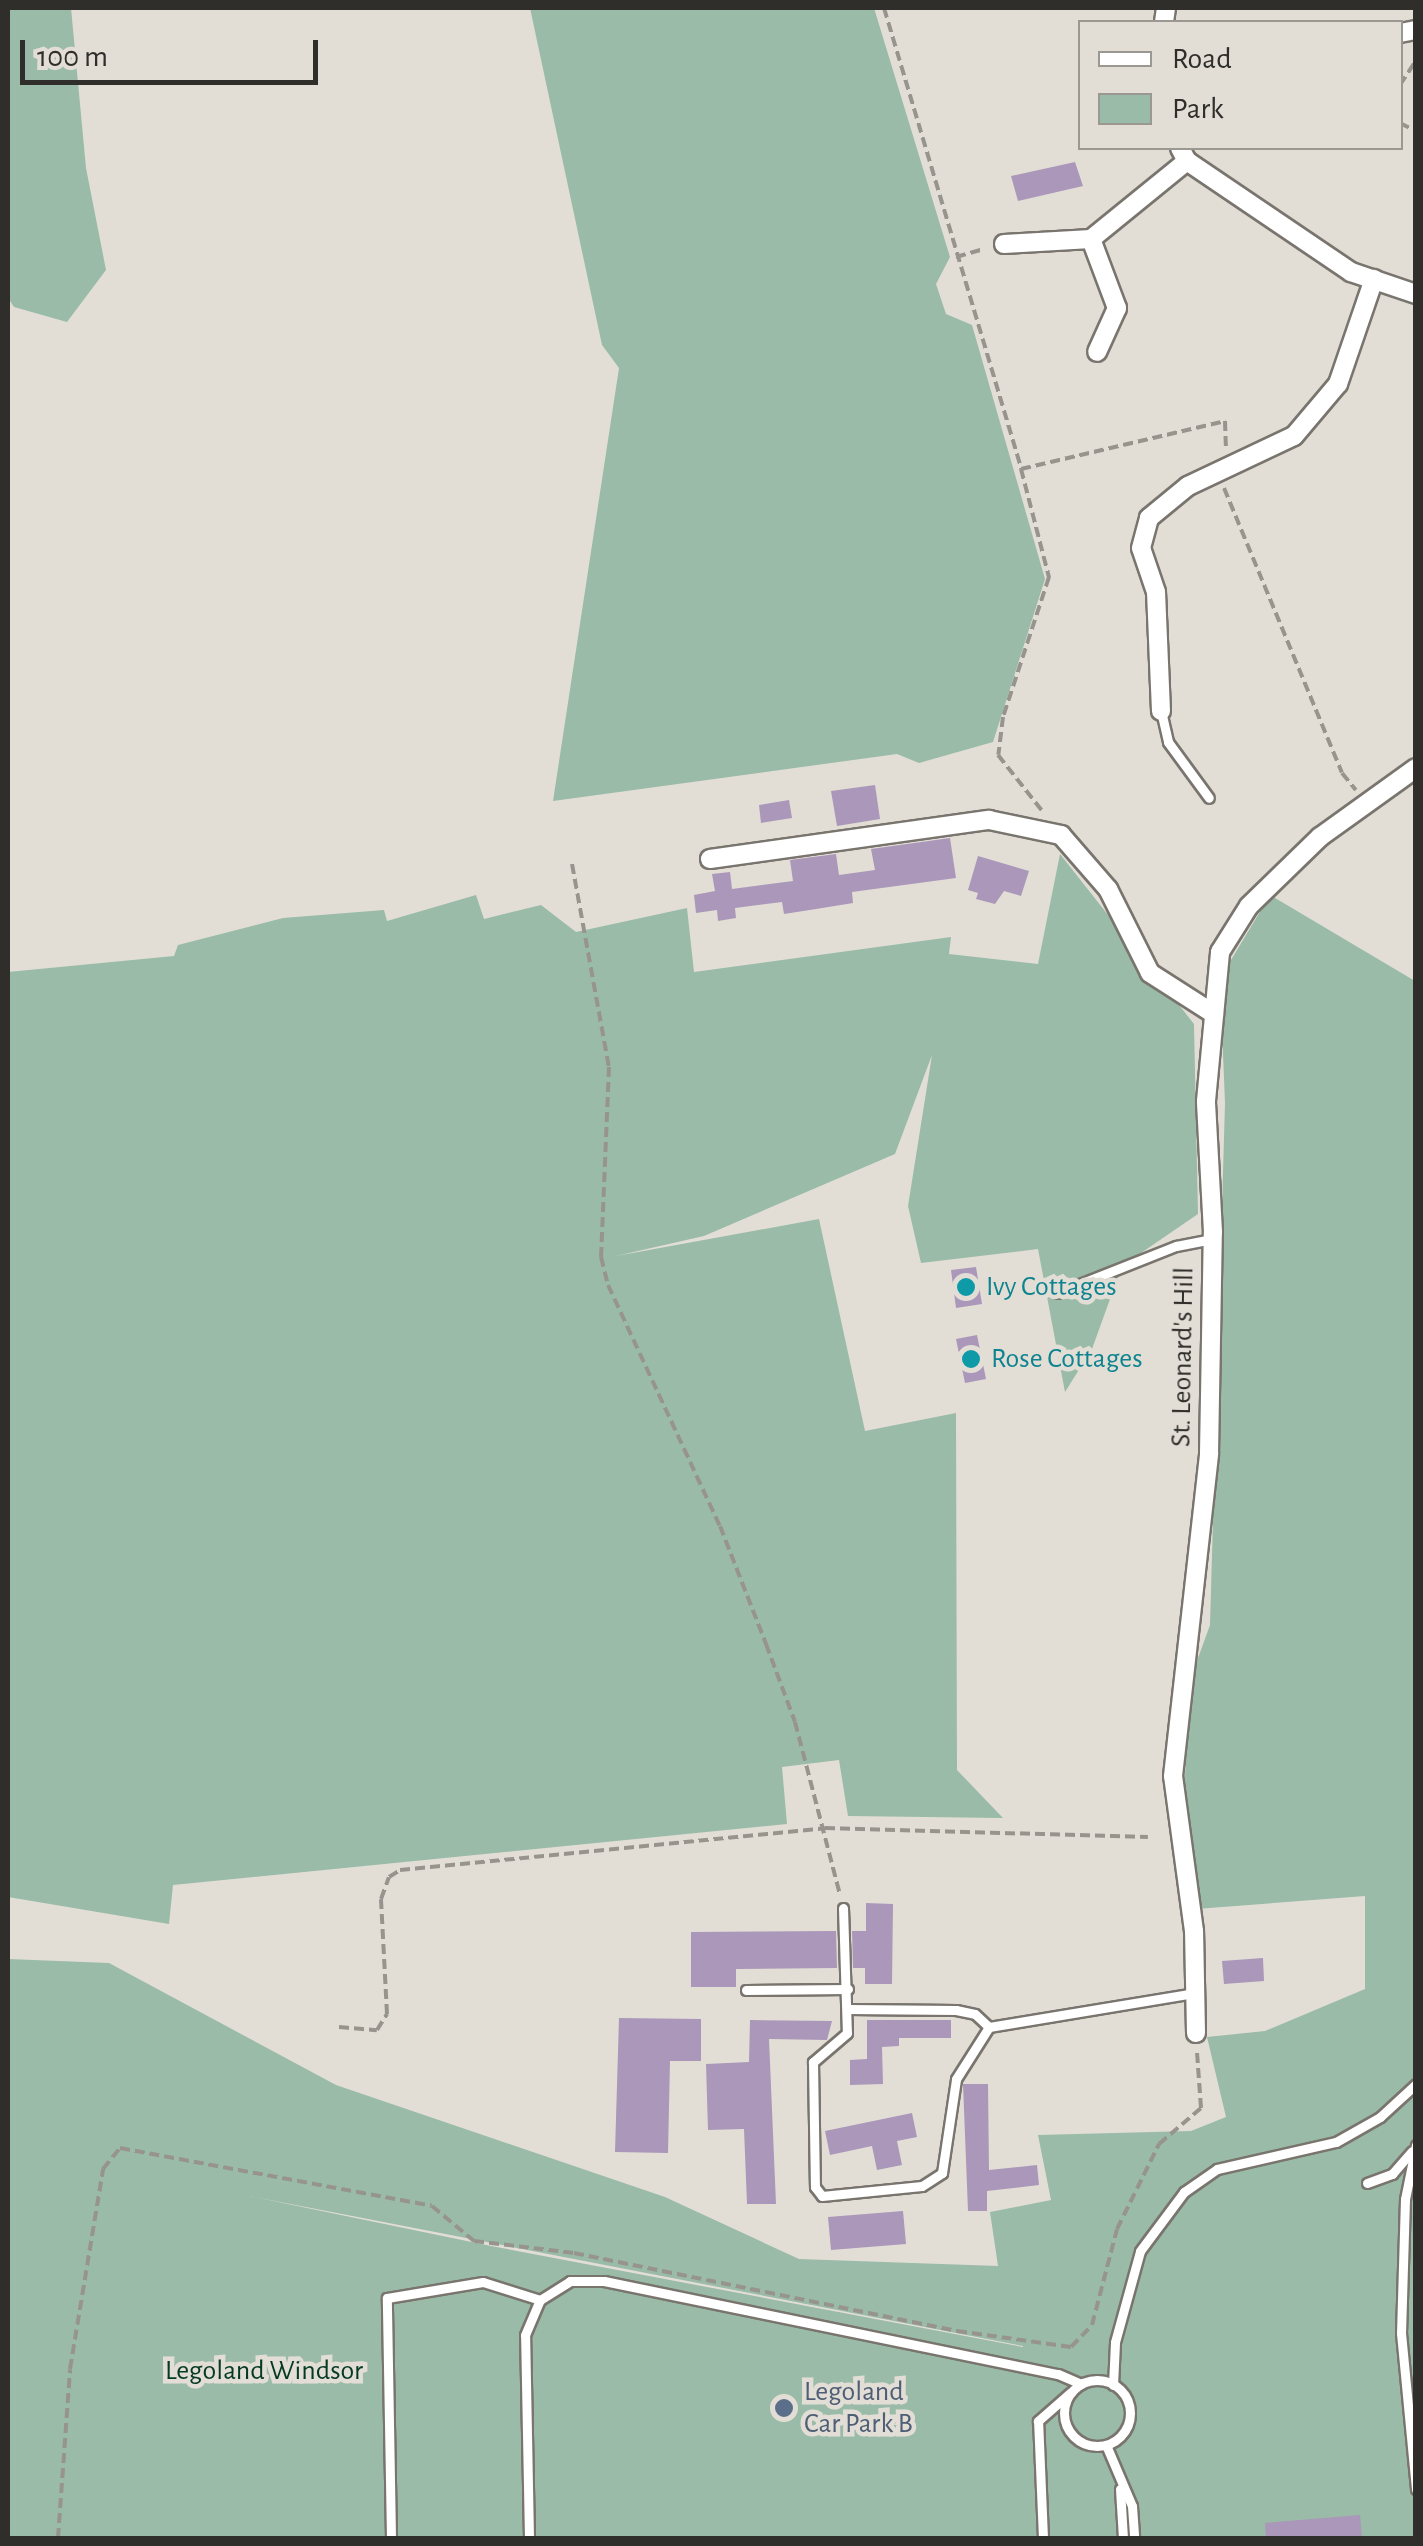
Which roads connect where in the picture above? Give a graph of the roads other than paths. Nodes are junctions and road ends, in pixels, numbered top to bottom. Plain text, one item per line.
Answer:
1 (1184, 154) edge
2 (1091, 240) junction
3 (1004, 244) road end
4 (1374, 279) junction
5 (1416, 294) edge
6 (1097, 352) dead end
7 (1161, 711) joint
8 (1416, 768) edge
9 (1209, 798) dead end
10 (710, 859) dead end
11 (1214, 1014) junction
12 (1213, 1239) junction
13 (1057, 1293) dead end
14 (843, 1908) road end
15 (848, 1989) junction
16 (746, 1990) dead end
17 (1195, 1993) junction
18 (848, 2009) junction
19 (988, 2026) junction
20 (1196, 2033) road end
21 (1416, 2084) edge
22 (1415, 2147) edge
23 (1367, 2183) dead end
24 (1410, 2226) edge
25 (540, 2300) junction
26 (1081, 2384) junction
27 (1113, 2384) junction
28 (1072, 2392) junction
29 (1106, 2445) junction
30 (1120, 2486) junction
31 (1416, 2489) edge
32 (391, 2538) edge
33 (530, 2538) edge
34 (1043, 2538) edge
35 (1123, 2538) edge
36 (1134, 2538) edge

1 - 2 street
1 - 4 street
2 - 3 street
2 - 6 street
4 - 5 street
4 - 7 street
7 - 9 lane
8 - 11 street, St. Leonard's Hill
10 - 11 street
11 - 12 street, St. Leonard's Hill
12 - 13 lane
12 - 17 street, St. Leonard's Hill
14 - 15 lane
15 - 16 lane
15 - 18 lane
17 - 19 lane
17 - 20 street, St. Leonard's Hill
18 - 19 lane
18 - 19 lane
21 - 27 lane
22 - 23 lane
22 - 24 lane
24 - 31 lane
25 - 26 lane
25 - 32 lane
25 - 33 lane
26 - 27 lane
26 - 28 lane
27 - 29 lane
28 - 29 lane
28 - 34 lane
29 - 30 lane
30 - 35 lane
30 - 36 lane

